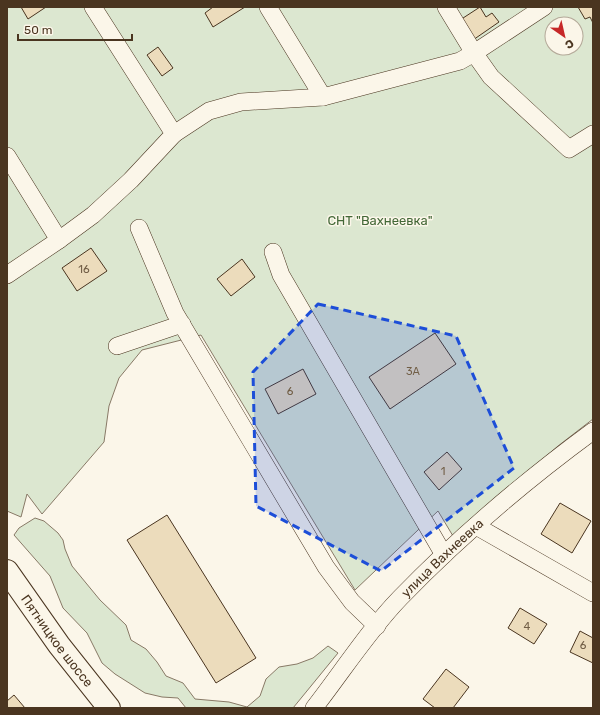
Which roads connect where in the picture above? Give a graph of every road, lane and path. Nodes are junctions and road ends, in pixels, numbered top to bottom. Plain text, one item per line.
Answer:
1 (93, 7) edge
2 (268, 7) edge
3 (446, 7) edge
4 (544, 7) edge
5 (474, 54) junction
6 (323, 97) junction
7 (174, 134) junction
8 (593, 134) edge
9 (7, 156) edge
10 (139, 228) dead end
11 (59, 240) junction
12 (273, 252) dead end
13 (7, 275) edge
14 (182, 324) junction
15 (117, 346) dead end
16 (593, 431) edge
17 (476, 526) junction
18 (444, 555) junction
19 (7, 571) edge
20 (14, 588) edge
21 (593, 593) edge
22 (377, 626) junction
23 (109, 708) edge
24 (314, 708) edge

1 - 7 street
2 - 6 street
3 - 5 street
4 - 5 street
5 - 6 street
5 - 8 street
6 - 7 street
7 - 11 street
9 - 11 street
10 - 14 street
11 - 13 street
12 - 18 street
14 - 15 street
14 - 22 street
16 - 17 street, улица Вахнеевка
17 - 18 street, улица Вахнеевка
17 - 21 street
18 - 22 street, улица Вахнеевка
19 - 20 main road, Пятницкое шоссе
20 - 23 main road, Пятницкое шоссе
22 - 24 street, улица Вахнеевка

